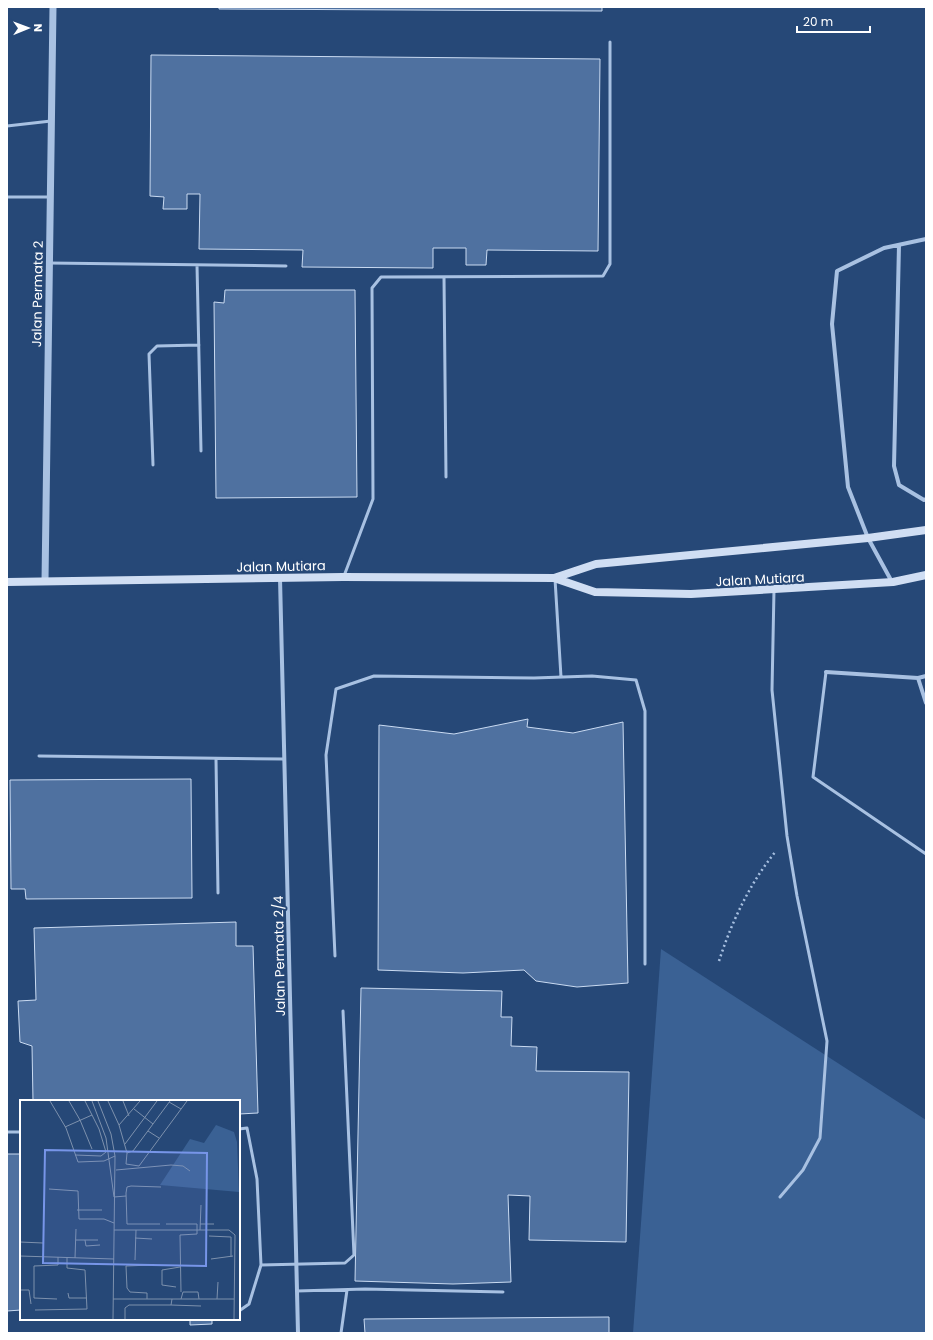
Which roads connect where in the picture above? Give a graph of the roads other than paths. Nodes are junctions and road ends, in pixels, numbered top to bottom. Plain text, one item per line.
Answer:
1 (53, 7) edge
2 (610, 42) dead end
3 (51, 121) junction
4 (7, 126) edge
5 (7, 197) edge
6 (50, 197) junction
7 (926, 239) edge
8 (899, 245) junction
9 (49, 263) junction
10 (197, 265) junction
11 (286, 266) dead end
12 (444, 277) junction
13 (199, 345) junction
14 (201, 451) dead end
15 (153, 465) dead end
16 (446, 477) dead end
17 (926, 499) edge
18 (926, 530) edge
19 (868, 538) junction
20 (926, 575) edge
21 (343, 577) junction
22 (280, 578) junction
23 (554, 578) junction
24 (45, 581) junction
25 (7, 582) edge
26 (893, 582) junction
27 (774, 590) junction
28 (826, 672) joint
29 (926, 676) edge
30 (561, 678) junction
31 (918, 678) junction
32 (926, 703) edge
33 (40, 756) dead end
34 (216, 759) junction
35 (284, 759) junction
36 (926, 854) edge
37 (218, 893) dead end
38 (335, 956) dead end
39 (645, 964) dead end
40 (344, 1012) dead end
41 (240, 1129) edge
42 (7, 1132) edge
43 (20, 1132) edge
44 (780, 1197) dead end
45 (261, 1265) junction
46 (296, 1266) junction
47 (347, 1290) junction
48 (297, 1291) junction
49 (503, 1292) dead end
50 (240, 1310) edge
51 (298, 1333) edge
52 (341, 1333) edge

1 - 3 street, Jalan Permata 2
2 - 12 lane
3 - 4 lane
3 - 6 street, Jalan Permata 2
5 - 6 lane
6 - 9 street, Jalan Permata 2
7 - 8 street
8 - 17 street
8 - 19 street
9 - 10 lane
9 - 24 street, Jalan Permata 2
10 - 11 lane
10 - 13 lane
12 - 16 lane
12 - 21 lane
13 - 14 lane
13 - 15 lane
18 - 19 main road
19 - 23 main road
19 - 26 street
20 - 26 main road, Jalan Mutiara
21 - 22 main road, Jalan Mutiara
21 - 23 main road, Jalan Mutiara
22 - 24 main road, Jalan Mutiara
22 - 35 street, Jalan Permata 2/4
23 - 27 main road, Jalan Mutiara
23 - 30 lane
24 - 25 main road, Jalan Mutiara
26 - 27 main road, Jalan Mutiara
27 - 44 lane
28 - 31 street
28 - 36 lane
29 - 31 street
30 - 38 lane
30 - 39 lane
31 - 32 street
33 - 34 lane
34 - 35 lane
34 - 37 lane
35 - 46 street, Jalan Permata 2/4
40 - 46 lane
41 - 45 lane
42 - 43 lane
45 - 46 lane
45 - 50 lane
46 - 48 street, Jalan Permata 2/4
47 - 48 lane
47 - 49 lane
47 - 52 lane
48 - 51 street, Jalan Permata 2/4

